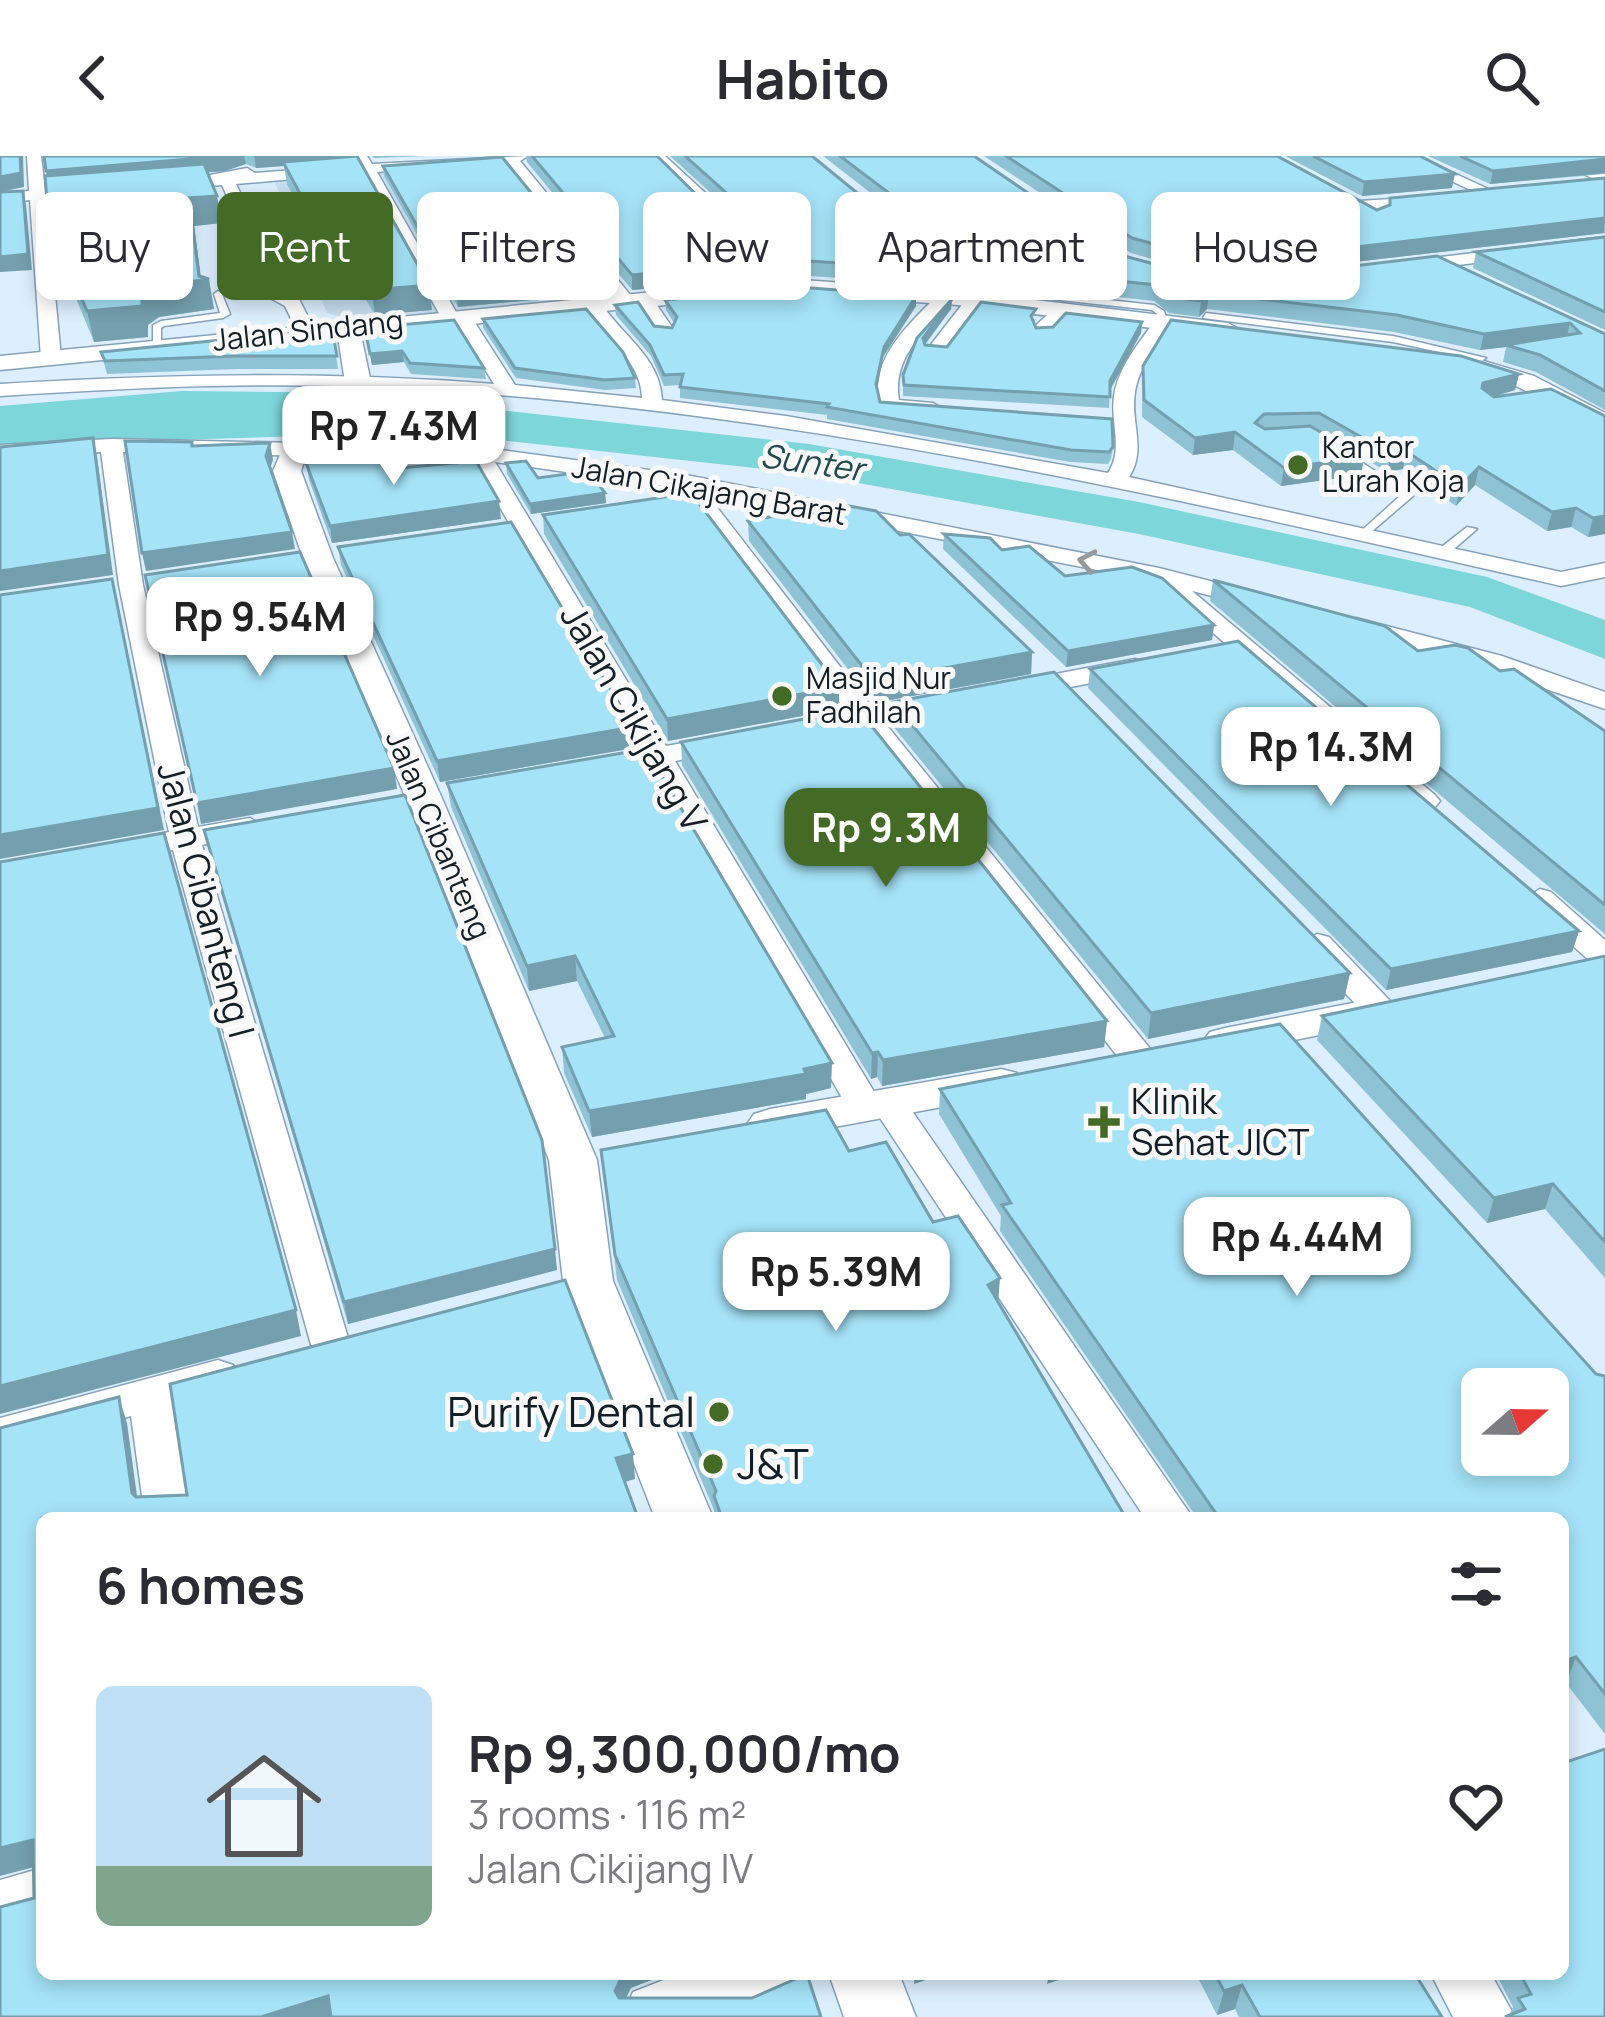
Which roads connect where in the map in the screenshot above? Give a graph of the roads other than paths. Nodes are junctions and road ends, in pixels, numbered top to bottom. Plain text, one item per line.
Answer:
1 (34, 156) edge
2 (508, 156) edge
3 (521, 156) edge
4 (656, 156) edge
5 (1405, 156) edge
6 (1551, 156) edge
7 (364, 162) edge
8 (252, 174) edge
9 (227, 180) junction
10 (1605, 180) edge
11 (1572, 184) edge
12 (155, 185) edge
13 (1533, 188) edge
14 (108, 189) edge
15 (72, 192) edge
16 (232, 192) edge
17 (695, 192) edge
18 (1487, 194) junction
19 (36, 195) joint
20 (0, 198) edge
21 (1360, 206) edge
22 (1517, 206) edge
23 (1360, 207) edge
24 (1379, 217) edge
25 (1605, 242) edge
26 (1571, 246) junction
27 (1605, 261) edge
28 (1438, 262) junction
29 (1376, 270) edge
30 (1475, 280) edge
31 (643, 299) edge
32 (46, 300) edge
33 (221, 300) edge
34 (296, 300) edge
35 (635, 300) junction
36 (952, 300) edge
37 (956, 300) edge
38 (1015, 300) edge
39 (1036, 300) edge
40 (1207, 300) edge
41 (593, 304) junction
42 (1062, 311) junction
43 (455, 316) junction
44 (1206, 322) junction
45 (1162, 323) junction
46 (347, 326) junction
47 (664, 330) edge
48 (1042, 330) edge
49 (306, 331) junction
50 (156, 346) junction
51 (936, 351) edge
52 (1503, 355) edge
53 (52, 358) junction
54 (1471, 359) junction
55 (0, 363) edge
56 (353, 387) junction
57 (0, 390) edge
58 (508, 390) junction
59 (1553, 396) junction
60 (1510, 401) edge
61 (652, 406) junction
62 (966, 411) edge
63 (1605, 423) edge
64 (299, 444) junction
65 (1328, 444) edge
66 (111, 445) junction
67 (0, 451) edge
68 (479, 453) junction
69 (1113, 482) junction
70 (689, 496) junction
71 (897, 524) junction
72 (1471, 529) dead end
73 (1363, 535) junction
74 (1443, 552) junction
75 (931, 556) edge
76 (1605, 570) edge
77 (1159, 575) junction
78 (1561, 579) junction
79 (1605, 593) edge
80 (1270, 604) edge
81 (1337, 621) edge
82 (1245, 646) junction
83 (1028, 650) edge
84 (1199, 655) edge
85 (1493, 662) junction
86 (1153, 664) edge
87 (1060, 681) junction
88 (1605, 700) edge
89 (1090, 711) edge
90 (865, 717) junction
91 (1570, 718) edge
92 (795, 730) edge
93 (748, 739) edge
94 (655, 757) junction
95 (568, 772) edge
96 (1448, 820) edge
97 (272, 823) edge
98 (185, 838) junction
99 (92, 855) edge
100 (1518, 881) edge
101 (1301, 927) edge
102 (1605, 959) edge
103 (1560, 971) edge
104 (1426, 1001) edge
105 (1381, 1011) junction
106 (1139, 1059) junction
107 (1093, 1066) edge
108 (1048, 1075) edge
109 (876, 1105) junction
110 (730, 1131) edge
111 (373, 1337) edge
112 (330, 1348) junction
113 (149, 1393) junction
114 (0, 1435) edge
115 (167, 1512) edge
116 (681, 1512) edge
117 (1166, 1512) edge
118 (36, 1896) edge
119 (0, 1906) edge
120 (760, 1980) edge
121 (866, 1980) edge
122 (1463, 1980) edge
123 (658, 2017) edge
124 (880, 2017) edge
125 (1486, 2017) edge

1 - 19 street
2 - 3 street
2 - 7 street
2 - 35 street
4 - 17 street
5 - 18 street
6 - 10 street
7 - 8 street
7 - 43 street
8 - 9 street
9 - 12 street
9 - 16 street
10 - 11 street
13 - 18 street
14 - 15 street
18 - 21 street
18 - 22 street
19 - 20 street
23 - 24 street
25 - 26 street
26 - 27 street
26 - 28 street
28 - 29 street
28 - 30 street
31 - 35 street, Jalan Sindang
32 - 53 street
33 - 50 lane
34 - 49 street
35 - 41 street, Jalan Sindang
35 - 47 street
36 - 62 street
37 - 51 street
38 - 42 street, Jalan Sindang
39 - 45 lane
40 - 44 lane
41 - 43 street, Jalan Sindang
41 - 61 street
42 - 45 street, Jalan Sindang
42 - 48 street
43 - 46 street, Jalan Sindang
43 - 58 street
44 - 45 street, Jalan Sindang
44 - 54 street, Jalan Sindang
45 - 69 street
46 - 49 street, Jalan Sindang
46 - 56 street
49 - 50 street, Jalan Sindang
50 - 53 street, Jalan Sindang
52 - 54 lane
53 - 55 street, Jalan Sindang
54 - 59 street, Jalan Sindang
56 - 57 street
56 - 58 street
56 - 64 street
58 - 61 street
59 - 60 street
59 - 63 street, Jalan Sindang
61 - 69 street
64 - 66 street, Jalan Cikajang Barat
64 - 68 street, Jalan Cikajang Barat
64 - 116 street, Jalan Cibanteng
65 - 73 lane
66 - 67 street, Jalan Cikajang Barat
66 - 98 street, Jalan Cibanteng I
68 - 70 street, Jalan Cikajang Barat
68 - 94 street, Jalan Cikijang V
69 - 73 street
70 - 71 street, Jalan Cikajang Barat
70 - 90 street
71 - 75 street
77 -> 71 street, Jalan Cikajang Barat
72 - 74 lane
73 - 74 street
74 - 78 street
76 - 78 street
77 - 80 street, Jalan Cikajang Barat
77 - 82 street
78 - 79 street
81 - 85 street
82 - 84 street
82 - 96 street
83 - 87 street
85 - 88 street
85 - 91 street
86 - 87 street
87 - 89 street
87 - 90 street
90 - 92 street
90 - 106 street
93 - 94 street
94 - 95 street
94 - 109 street, Jalan Cikijang V
97 - 98 street
98 - 99 street
98 - 112 street, Jalan Cibanteng I
100 - 102 street
101 - 105 street
102 - 103 street
104 - 105 street
105 - 106 street
106 - 107 street
108 - 109 street
109 - 110 street
109 - 117 street, Jalan Cikijang V
111 - 112 street
112 - 113 street
113 - 114 street
113 - 115 street
118 - 119 street
120 - 123 street
121 - 124 street
122 - 125 street

